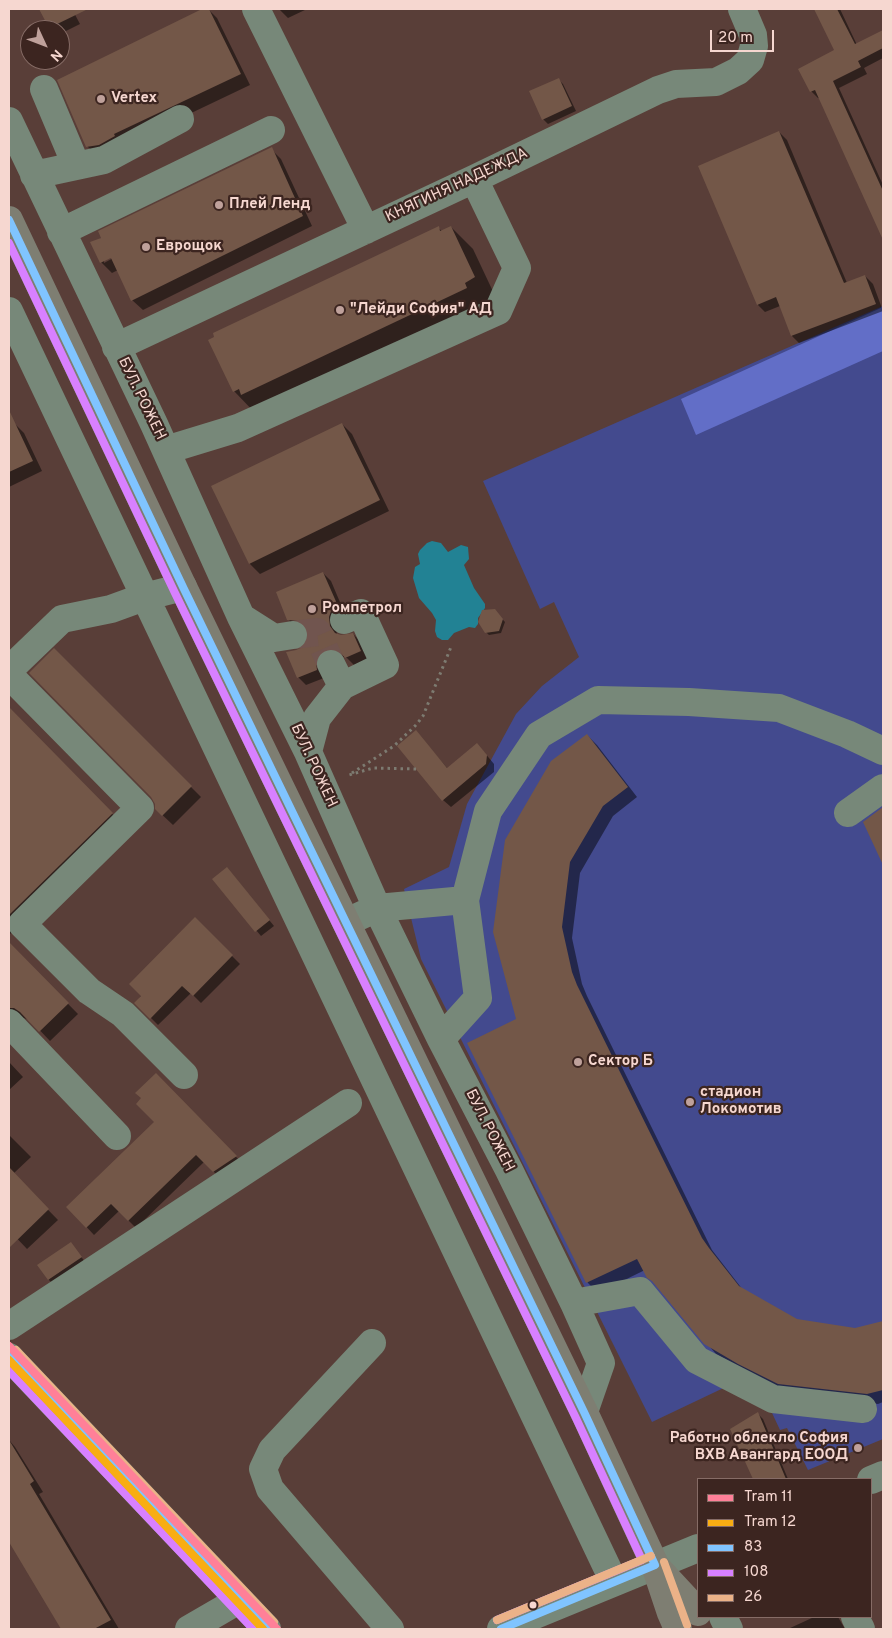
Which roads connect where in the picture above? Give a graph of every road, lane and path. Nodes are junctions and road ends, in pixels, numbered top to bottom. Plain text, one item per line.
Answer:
1 (256, 9) edge
2 (742, 9) edge
3 (44, 89) dead end
4 (180, 119) dead end
5 (9, 120) edge
6 (272, 130) dead end
7 (76, 165) junction
8 (34, 175) junction
9 (474, 179) junction
10 (9, 220) edge
11 (366, 230) junction
12 (62, 232) junction
13 (9, 311) edge
14 (116, 347) junction
15 (166, 450) junction
16 (183, 587) junction
17 (144, 597) junction
18 (241, 616) junction
19 (344, 620) dead end
20 (294, 635) tunnel mouth
21 (451, 647) dead end
22 (9, 670) edge
23 (9, 676) edge
24 (883, 751) edge
25 (308, 752) junction
26 (416, 769) dead end
27 (883, 788) edge
28 (848, 813) dead end
29 (465, 900) junction
30 (377, 908) junction
31 (16, 920) edge
32 (347, 922) junction
33 (9, 1023) edge
34 (441, 1038) junction
35 (184, 1075) dead end
36 (348, 1103) dead end
37 (117, 1136) dead end
38 (574, 1303) junction
39 (9, 1326) edge
40 (372, 1343) dead end
41 (9, 1358) edge
42 (863, 1409) dead end
43 (584, 1412) junction
44 (697, 1548) edge
45 (655, 1565) junction
46 (614, 1582) junction
47 (239, 1600) junction
48 (697, 1611) edge
49 (701, 1618) edge
50 (724, 1618) edge
51 (189, 1629) edge
52 (267, 1629) edge
53 (390, 1629) edge
54 (501, 1629) edge
55 (678, 1629) edge
56 (707, 1629) edge
57 (730, 1629) edge

1 - 11 street
2 - 9 street, КНЯГИНЯ НАДЕЖДА
3 - 7 street
4 - 7 street
5 - 8 street, БУЛ. РОЖЕН
6 - 12 street
7 - 8 street
8 - 12 street, БУЛ. РОЖЕН
9 - 11 street, КНЯГИНЯ НАДЕЖДА
9 - 15 street
10 - 16 main road
11 - 14 street, КНЯГИНЯ НАДЕЖДА
12 - 14 street, БУЛ. РОЖЕН
13 - 17 street
14 - 15 street, БУЛ. РОЖЕН
15 - 18 street, БУЛ. РОЖЕН
16 - 17 street
16 - 32 main road
17 - 22 street
17 - 46 street
18 - 20 street
18 - 25 street, БУЛ. РОЖЕН
19 - 25 street
21 - 26 path
23 - 31 street
24 - 29 street
25 - 30 street, БУЛ. РОЖЕН
27 - 28 street
29 - 30 street
29 - 34 street
30 - 32 street
30 - 34 street, БУЛ. РОЖЕН
31 - 35 street
32 - 43 main road
33 - 37 street
34 - 38 street, БУЛ. РОЖЕН
36 - 39 street
38 - 42 street
38 - 43 street, БУЛ. РОЖЕН
40 - 53 street
41 - 47 street
43 - 45 main road
44 - 45 street
45 - 46 street
45 - 48 main road
45 - 55 main road
46 - 54 street
47 - 51 street
47 - 52 street
49 - 56 main road
50 - 57 street

